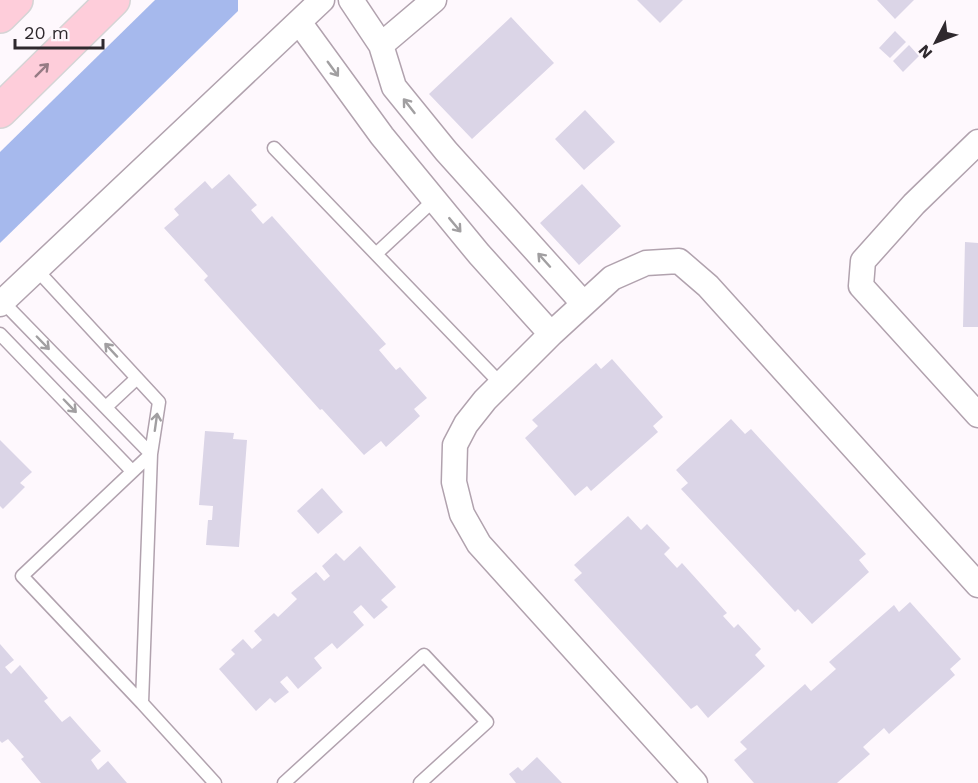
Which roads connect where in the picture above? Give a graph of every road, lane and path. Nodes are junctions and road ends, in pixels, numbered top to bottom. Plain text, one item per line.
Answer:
1 (16, 0) edge
2 (113, 0) edge
3 (322, 0) edge
4 (351, 0) edge
5 (434, 0) edge
6 (0, 16) edge
7 (298, 22) junction
8 (381, 45) junction
9 (0, 111) edge
10 (978, 142) edge
11 (274, 148) dead end
12 (434, 200) junction
13 (376, 254) junction
14 (36, 269) junction
15 (1, 302) edge
16 (583, 303) junction
17 (0, 334) edge
18 (551, 334) junction
19 (137, 378) junction
20 (501, 384) junction
21 (106, 407) junction
22 (978, 415) edge
23 (151, 454) junction
24 (132, 471) junction
25 (978, 585) edge
26 (142, 703) junction
27 (215, 783) edge
28 (284, 783) edge
29 (420, 783) edge
30 (695, 783) edge

1 - 6 main road
9 -> 2 main road
3 - 7 street
4 - 8 street
5 - 8 street
7 -> 12 street
7 - 14 street
16 -> 8 street
10 - 22 street
11 - 13 lane
12 - 13 lane
12 -> 18 street
13 - 20 lane
14 - 15 street
19 -> 14 lane
15 -> 21 lane
16 - 18 street
16 - 25 street
17 -> 24 lane
18 - 20 street
19 - 21 lane
23 -> 19 lane
20 - 30 street
21 - 23 lane
23 - 24 lane
23 - 26 lane
24 - 26 lane
26 - 27 lane
28 - 29 lane

